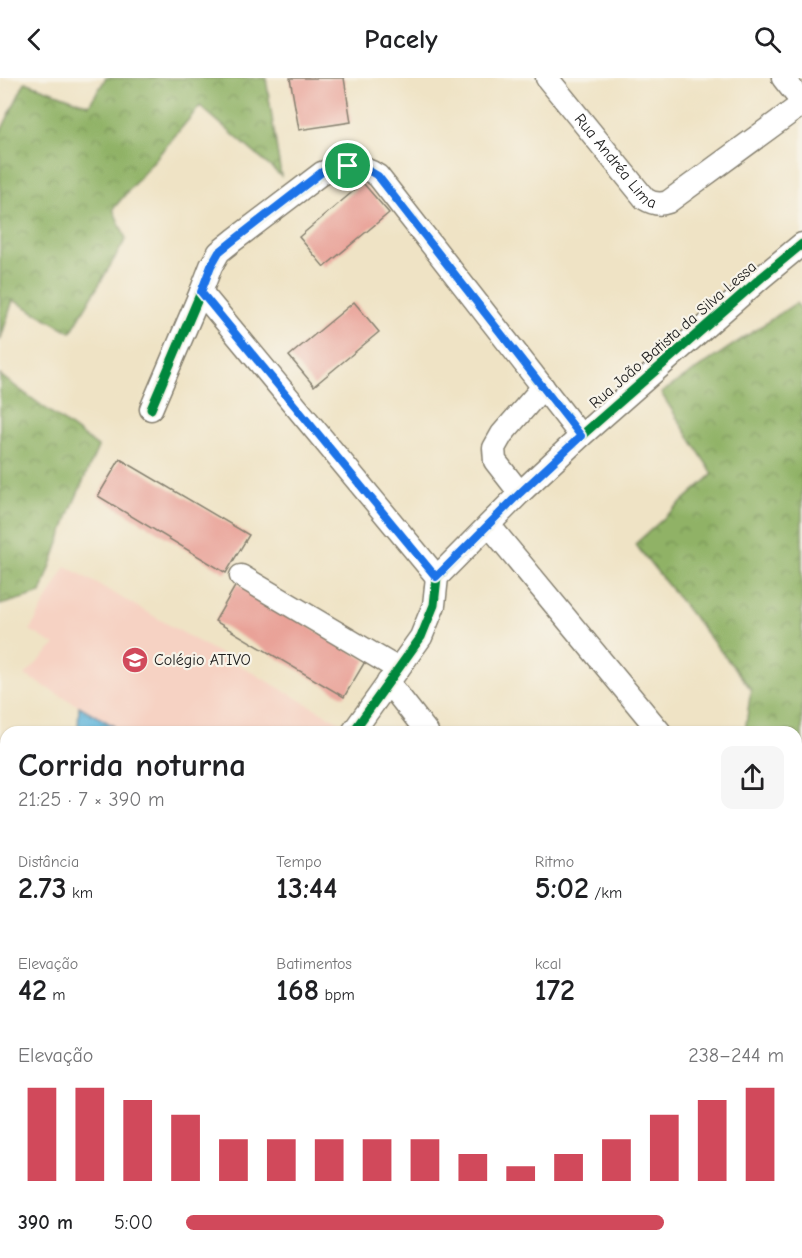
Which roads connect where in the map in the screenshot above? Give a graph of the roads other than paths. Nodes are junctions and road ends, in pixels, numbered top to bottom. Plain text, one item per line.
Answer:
1 (547, 78) edge
2 (783, 78) edge
3 (802, 103) edge
4 (802, 244) edge
5 (201, 292) junction
6 (543, 387) junction
7 (151, 409) dead end
8 (581, 436) junction
9 (520, 493) junction
10 (489, 525) junction
11 (241, 576) dead end
12 (436, 577) junction
13 (393, 676) junction
14 (357, 726) edge
15 (423, 726) edge
16 (655, 726) edge

1 - 3 street, Rua Andréa Lima
2 - 3 street
4 - 8 street, Rua João Batista da Silva Lessa
5 - 6 street
5 - 7 street
5 - 12 street
6 - 8 street
6 - 9 street
8 - 9 street, Rua João Batista da Silva Lessa
9 - 10 street, Rua João Batista da Silva Lessa
10 - 12 street, Rua João Batista da Silva Lessa
10 - 16 street
11 - 13 street
12 - 13 street
13 - 14 street
13 - 15 street

